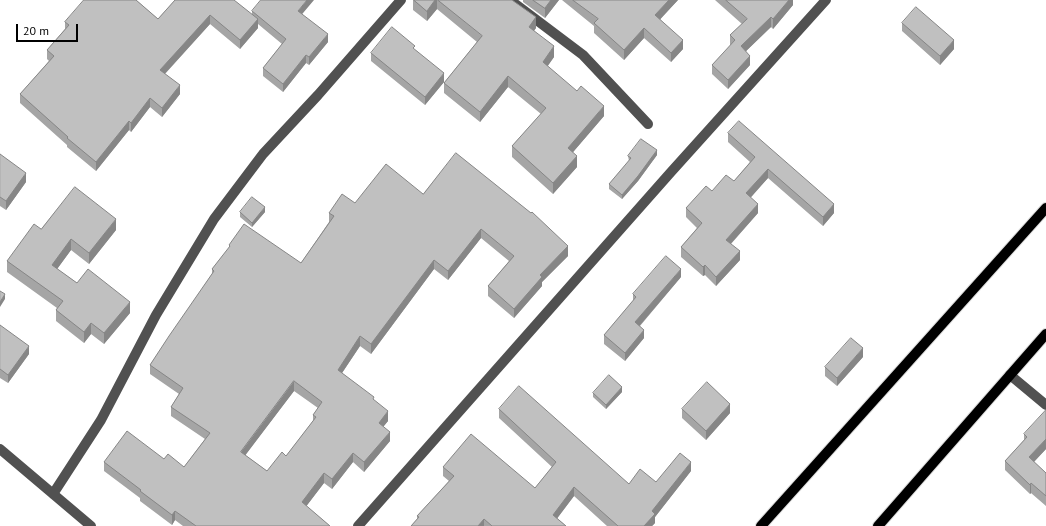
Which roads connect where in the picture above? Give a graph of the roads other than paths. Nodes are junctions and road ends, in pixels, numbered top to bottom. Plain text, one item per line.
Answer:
1 (401, 0) edge
2 (510, 0) edge
3 (826, 0) edge
4 (648, 124) dead end
5 (1046, 208) edge
6 (1046, 334) edge
7 (1010, 375) junction
8 (1046, 405) edge
9 (0, 449) edge
10 (53, 494) junction
11 (91, 526) edge
12 (358, 526) edge
13 (761, 526) edge
14 (878, 526) edge

1 - 10 street
2 - 4 street
3 - 12 street
5 - 13 main road
6 - 7 main road
7 - 8 street
7 - 14 main road
9 - 10 street
10 - 11 street

